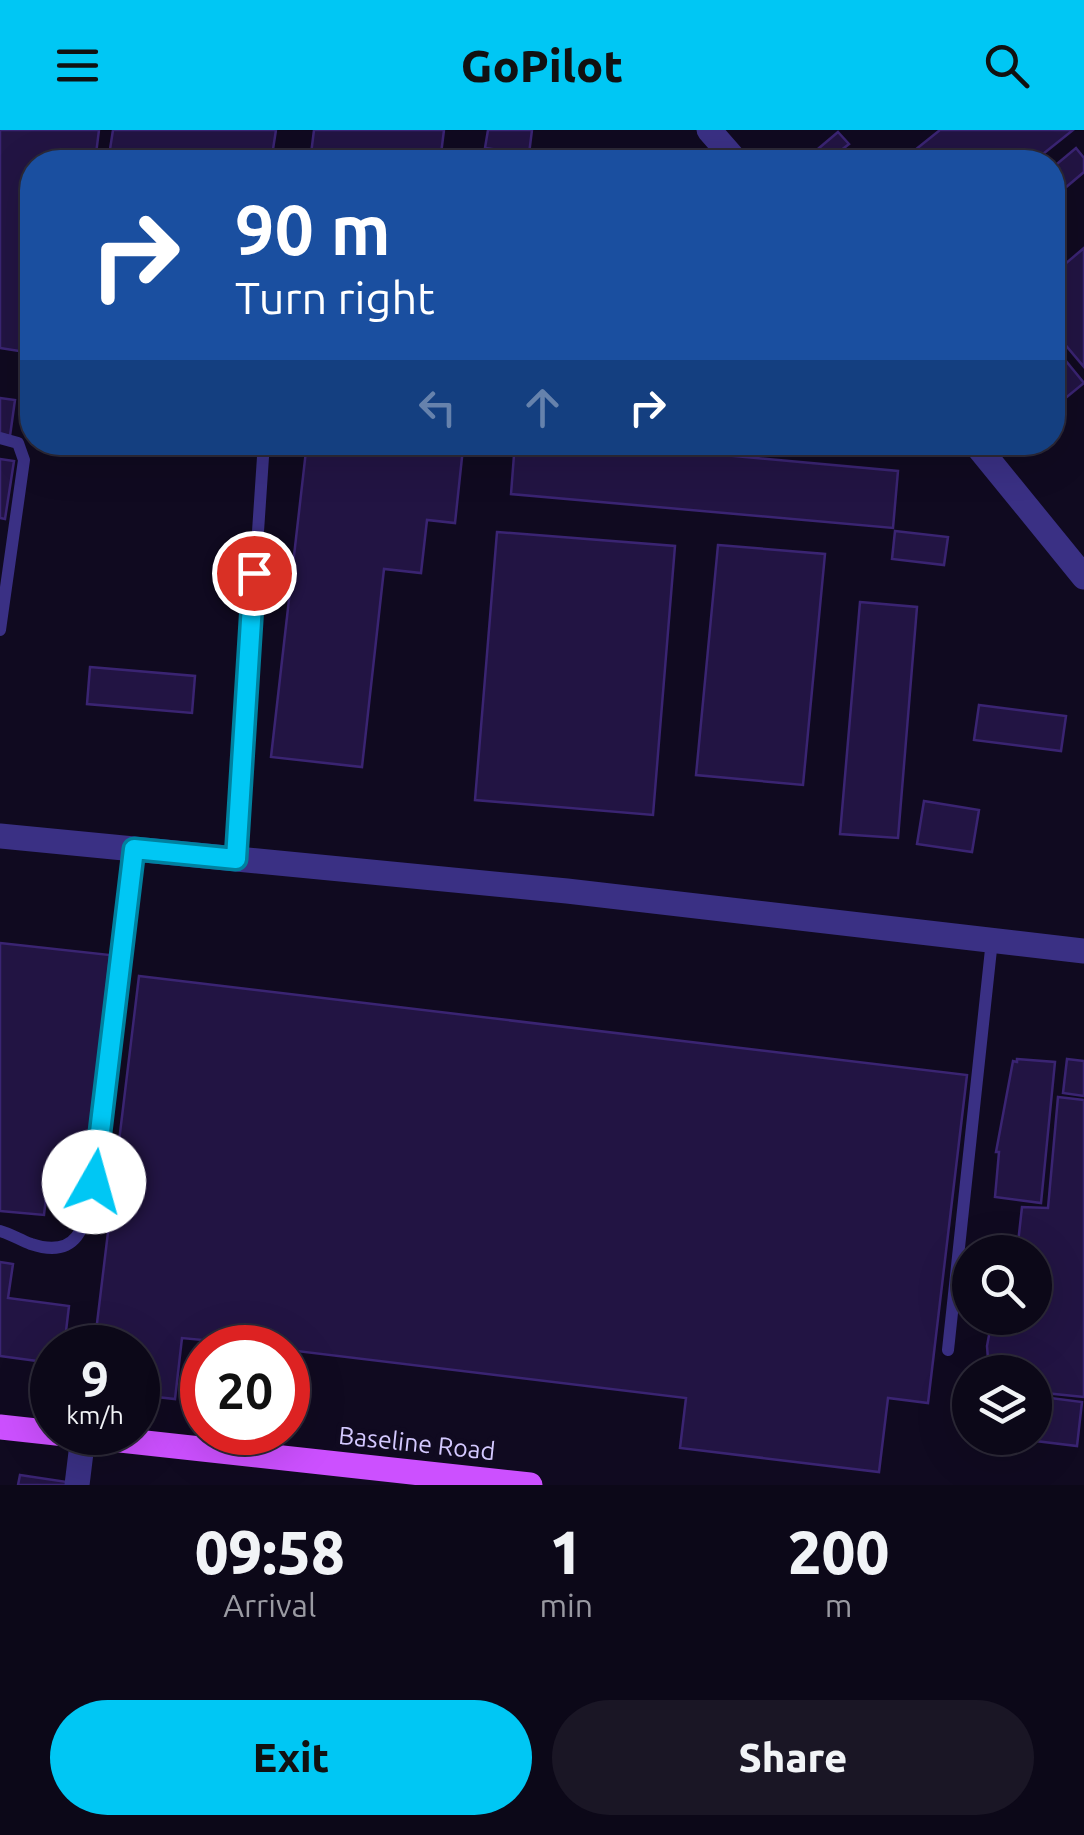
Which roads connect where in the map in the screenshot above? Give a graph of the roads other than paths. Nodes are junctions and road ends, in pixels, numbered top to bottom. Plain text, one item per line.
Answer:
1 (709, 130) edge
2 (726, 150) edge
3 (24, 455) edge
4 (985, 455) edge
5 (263, 457) dead end
6 (1084, 577) edge
7 (0, 630) edge
8 (0, 836) edge
9 (134, 849) junction
10 (236, 859) junction
11 (992, 940) junction
12 (1084, 950) edge
13 (0, 1231) edge
14 (948, 1350) dead end
15 (0, 1427) edge
16 (30, 1430) edge
17 (160, 1446) edge
18 (81, 1455) edge
19 (428, 1480) edge
20 (77, 1485) edge
21 (530, 1485) edge

1 - 2 street
3 - 7 lane
4 - 6 street
5 - 10 lane
8 - 9 street
9 - 10 street
9 - 13 lane
10 - 11 street
11 - 12 street
11 - 14 lane
15 - 16 main road, Baseline Road
17 - 19 main road, Baseline Road
18 - 20 street
19 - 21 main road, Baseline Road

